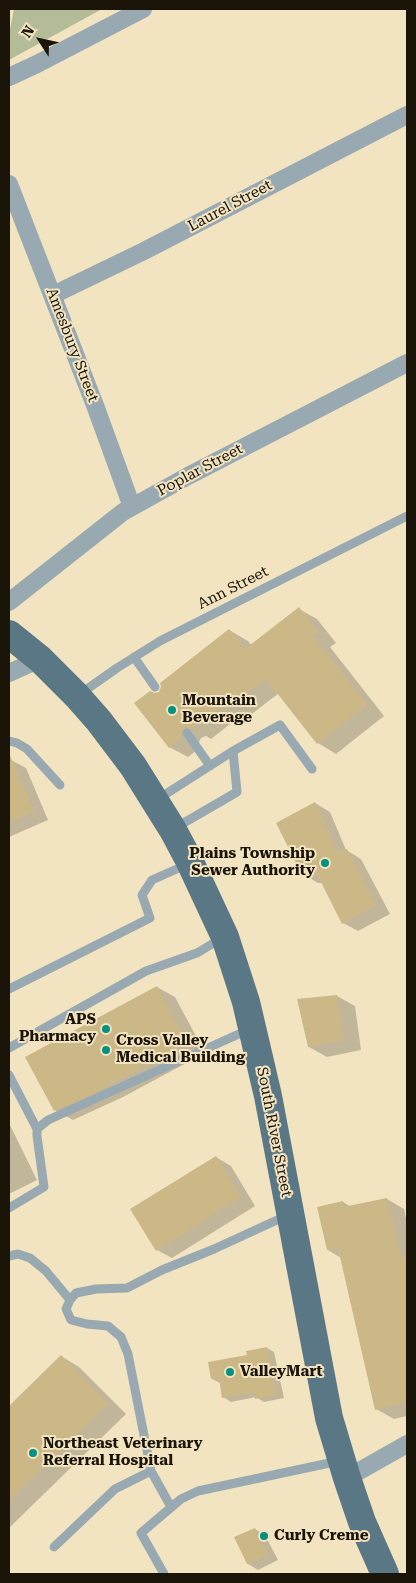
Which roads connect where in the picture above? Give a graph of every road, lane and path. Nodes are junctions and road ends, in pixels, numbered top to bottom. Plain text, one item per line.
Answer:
1 (142, 9) edge
2 (9, 77) edge
3 (407, 115) edge
4 (9, 184) edge
5 (53, 295) junction
6 (407, 363) edge
7 (132, 507) junction
8 (407, 516) edge
9 (9, 602) edge
10 (9, 634) edge
11 (134, 657) junction
12 (40, 659) junction
13 (9, 674) edge
14 (154, 687) dead end
15 (77, 696) junction
16 (187, 733) dead end
17 (9, 741) edge
18 (233, 751) junction
19 (210, 766) junction
20 (312, 769) dead end
21 (60, 785) dead end
22 (156, 801) junction
23 (173, 830) junction
24 (190, 862) junction
25 (224, 937) junction
26 (9, 989) edge
27 (252, 1027) junction
28 (9, 1048) edge
29 (9, 1075) edge
30 (37, 1129) junction
31 (9, 1208) edge
32 (291, 1214) junction
33 (9, 1256) edge
34 (70, 1300) junction
35 (407, 1444) edge
36 (344, 1470) junction
37 (151, 1471) junction
38 (171, 1508) junction
39 (54, 1548) dead end
40 (164, 1574) edge
41 (385, 1574) edge

1 - 2 street
3 - 5 street, Laurel Street
4 - 5 street, Amesbury Street
5 - 7 street, Amesbury Street
6 - 7 street, Poplar Street
7 - 9 street, Poplar Street
8 - 11 lane, Ann Street
10 - 12 main road, South River Street
11 - 14 lane
11 - 15 lane, Ann Street
12 - 13 street
12 - 15 main road, South River Street
15 - 22 main road, South River Street
16 - 19 lane
17 - 21 lane
18 - 19 lane
18 - 20 lane
18 - 23 lane
19 - 22 lane
22 - 23 main road, South River Street
23 - 24 main road, South River Street
24 - 25 main road, South River Street
24 - 26 lane
25 - 27 main road, South River Street
25 - 28 lane
27 - 30 lane
27 - 32 main road, South River Street
29 - 30 lane
30 - 31 lane
32 - 34 lane
32 - 36 main road, South River Street
33 - 34 lane
34 - 37 lane
35 - 36 street
36 - 38 lane
36 - 41 main road, South River Street
37 - 38 lane
37 - 39 lane
38 - 40 lane

